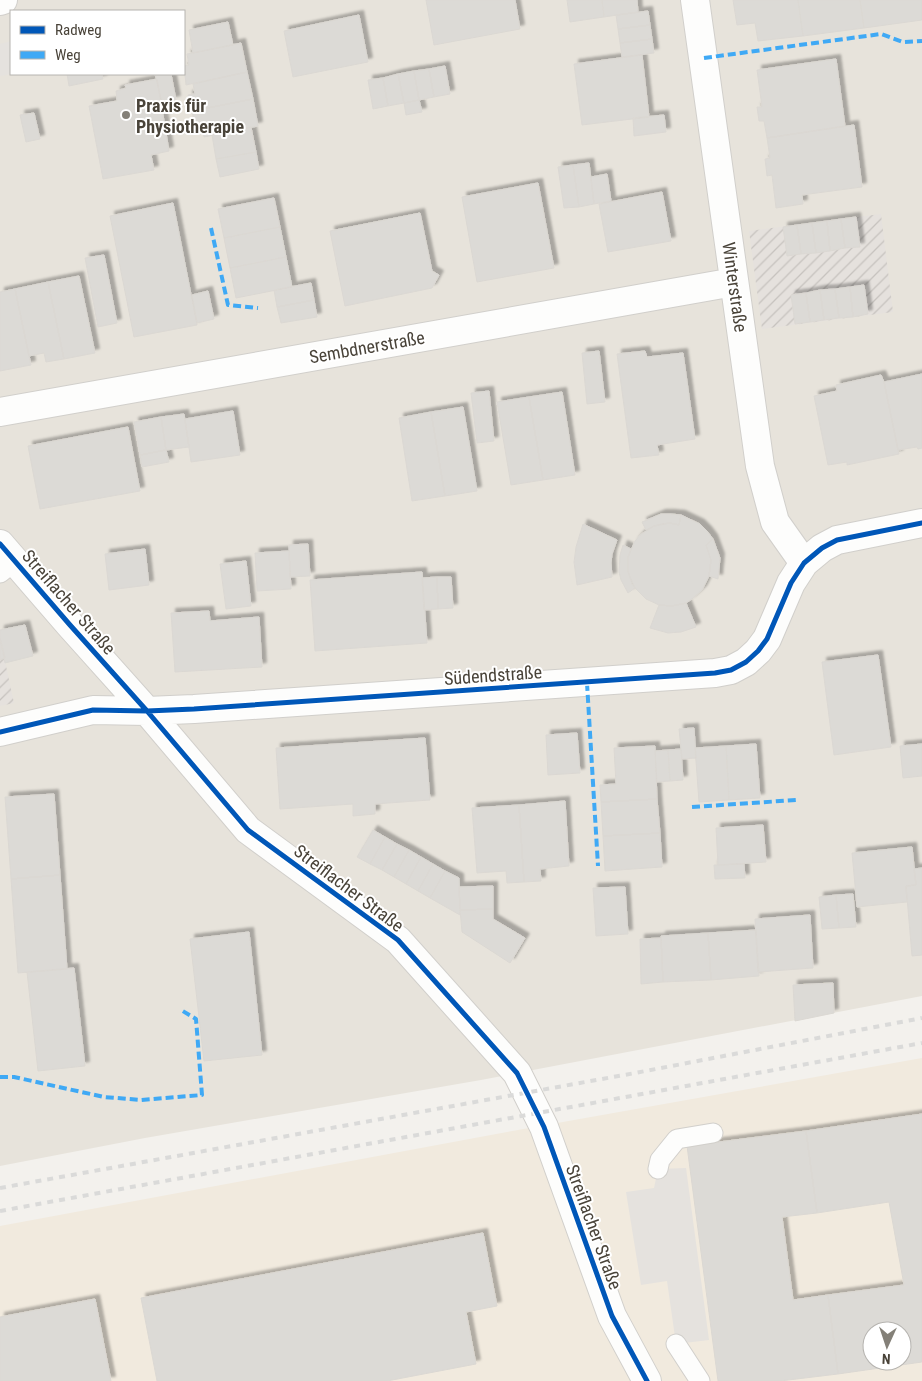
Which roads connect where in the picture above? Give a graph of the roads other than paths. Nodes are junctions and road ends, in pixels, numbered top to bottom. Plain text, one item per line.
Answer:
1 (696, 0) edge
2 (734, 282) junction
3 (0, 412) edge
4 (922, 523) edge
5 (5, 559) edge
6 (804, 563) junction
7 (147, 711) junction
8 (0, 732) edge
9 (712, 1133) dead end
10 (658, 1170) dead end
11 (676, 1344) dead end
12 (647, 1381) edge
13 (700, 1381) edge

1 - 2 street, Winterstraße
2 - 3 street, Sembdnerstraße
2 - 6 street, Winterstraße
4 - 6 street, Südendstraße
5 - 7 street, Streiflacher Straße
6 - 7 street, Südendstraße
7 - 8 street, Südendstraße
7 - 12 street, Streiflacher Straße
9 - 10 lane
11 - 13 lane

